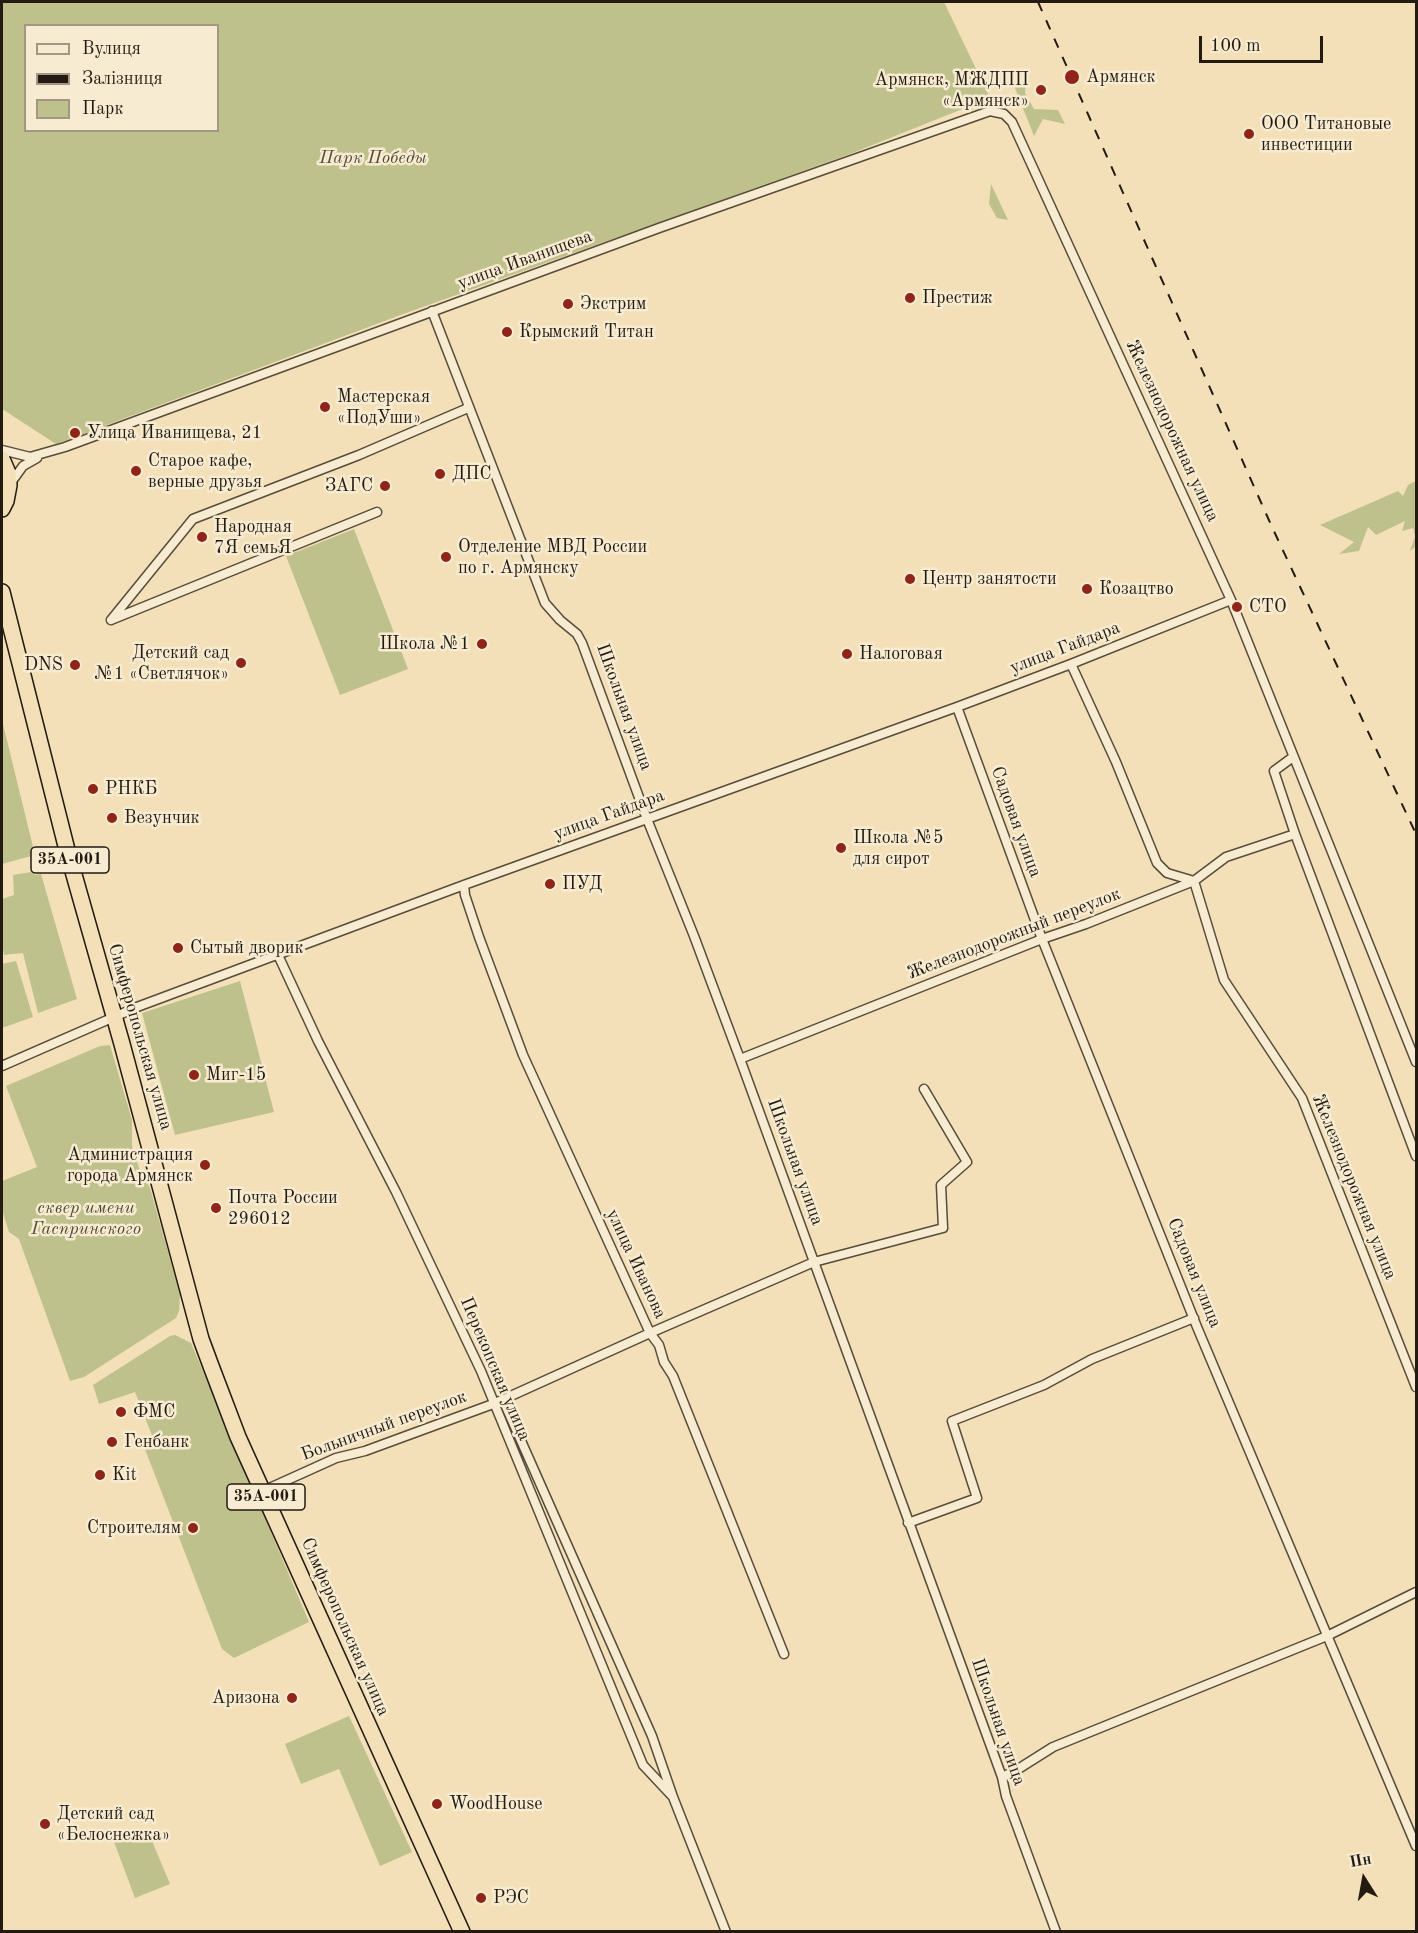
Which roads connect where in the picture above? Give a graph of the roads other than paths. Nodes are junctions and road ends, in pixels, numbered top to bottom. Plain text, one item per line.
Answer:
1 (1012, 122) joint
2 (432, 311) junction
3 (468, 408) junction
4 (2, 450) edge
5 (48, 452) junction
6 (2, 459) edge
7 (9, 485) junction
8 (2, 509) edge
9 (377, 512) dead end
10 (2, 592) edge
11 (1231, 600) junction
12 (2, 637) edge
13 (1071, 664) junction
14 (22, 675) junction
15 (957, 707) junction
16 (1293, 757) junction
17 (647, 819) junction
18 (1295, 834) junction
19 (1194, 881) junction
20 (464, 885) junction
21 (1042, 939) junction
22 (278, 955) junction
23 (114, 1016) junction
24 (740, 1059) junction
25 (1416, 1062) edge
26 (2, 1066) edge
27 (924, 1089) dead end
28 (1416, 1156) edge
29 (814, 1262) junction
30 (1194, 1318) junction
31 (650, 1333) junction
32 (1416, 1387) edge
33 (503, 1400) junction
34 (493, 1404) junction
35 (262, 1491) junction
36 (908, 1523) junction
37 (1416, 1592) edge
38 (1328, 1636) junction
39 (784, 1654) dead end
40 (1002, 1777) junction
41 (673, 1797) junction
42 (1416, 1846) edge
43 (462, 1932) edge
44 (726, 1932) edge
45 (1056, 1932) edge

1 - 2 street, улица Иванищева
1 - 11 street, Железнодорожная улица
2 - 3 street, Школьная улица
2 - 5 street, улица Иванищева
3 - 9 street
3 - 17 street, Школьная улица
4 - 5 street, улица Иванищева
5 - 7 street, улица Иванищева
6 - 7 highway
7 - 8 highway
10 - 14 highway, Симферопольская улица / 35А-001
11 - 13 street, улица Гайдара
11 - 16 street, Железнодорожная улица
12 - 14 highway, Симферопольская улица / 35А-001
13 - 15 street, улица Гайдара
13 - 19 street
14 - 23 highway, Симферопольская улица / 35А-001
15 - 17 street, улица Гайдара
15 - 21 street, Садовая улица
16 - 18 street
16 - 25 street, Железнодорожная улица
17 - 20 street, улица Гайдара
17 - 24 street, Школьная улица
18 - 19 street, Железнодорожный переулок
18 - 28 street
19 - 21 street, Железнодорожный переулок
19 - 32 street, Железнодорожная улица
20 - 22 street, улица Гайдара
20 - 31 street, улица Иванова
21 - 24 street, Железнодорожный переулок
21 - 30 street, Садовая улица
22 - 23 street, улица Гайдара
22 - 34 street, Перекопская улица
23 - 26 street, улица Гайдара
23 - 35 highway, Симферопольская улица / 35А-001
24 - 29 street, Школьная улица
27 - 29 street
29 - 31 street, Больничный переулок
29 - 36 street, Школьная улица
30 - 36 street
30 - 38 street, Садовая улица
31 - 33 street, Больничный переулок
31 - 39 street, улица Иванова
33 - 34 street, Больничный переулок
33 - 41 street, Перекопская улица
34 - 35 street, Больничный переулок
34 - 41 street, Перекопская улица
35 - 43 highway, Симферопольская улица / 35А-001
36 - 40 street, Школьная улица
37 - 38 street
38 - 40 street
38 - 42 street, Садовая улица
40 - 45 street, Школьная улица
41 - 44 street, Перекопская улица

